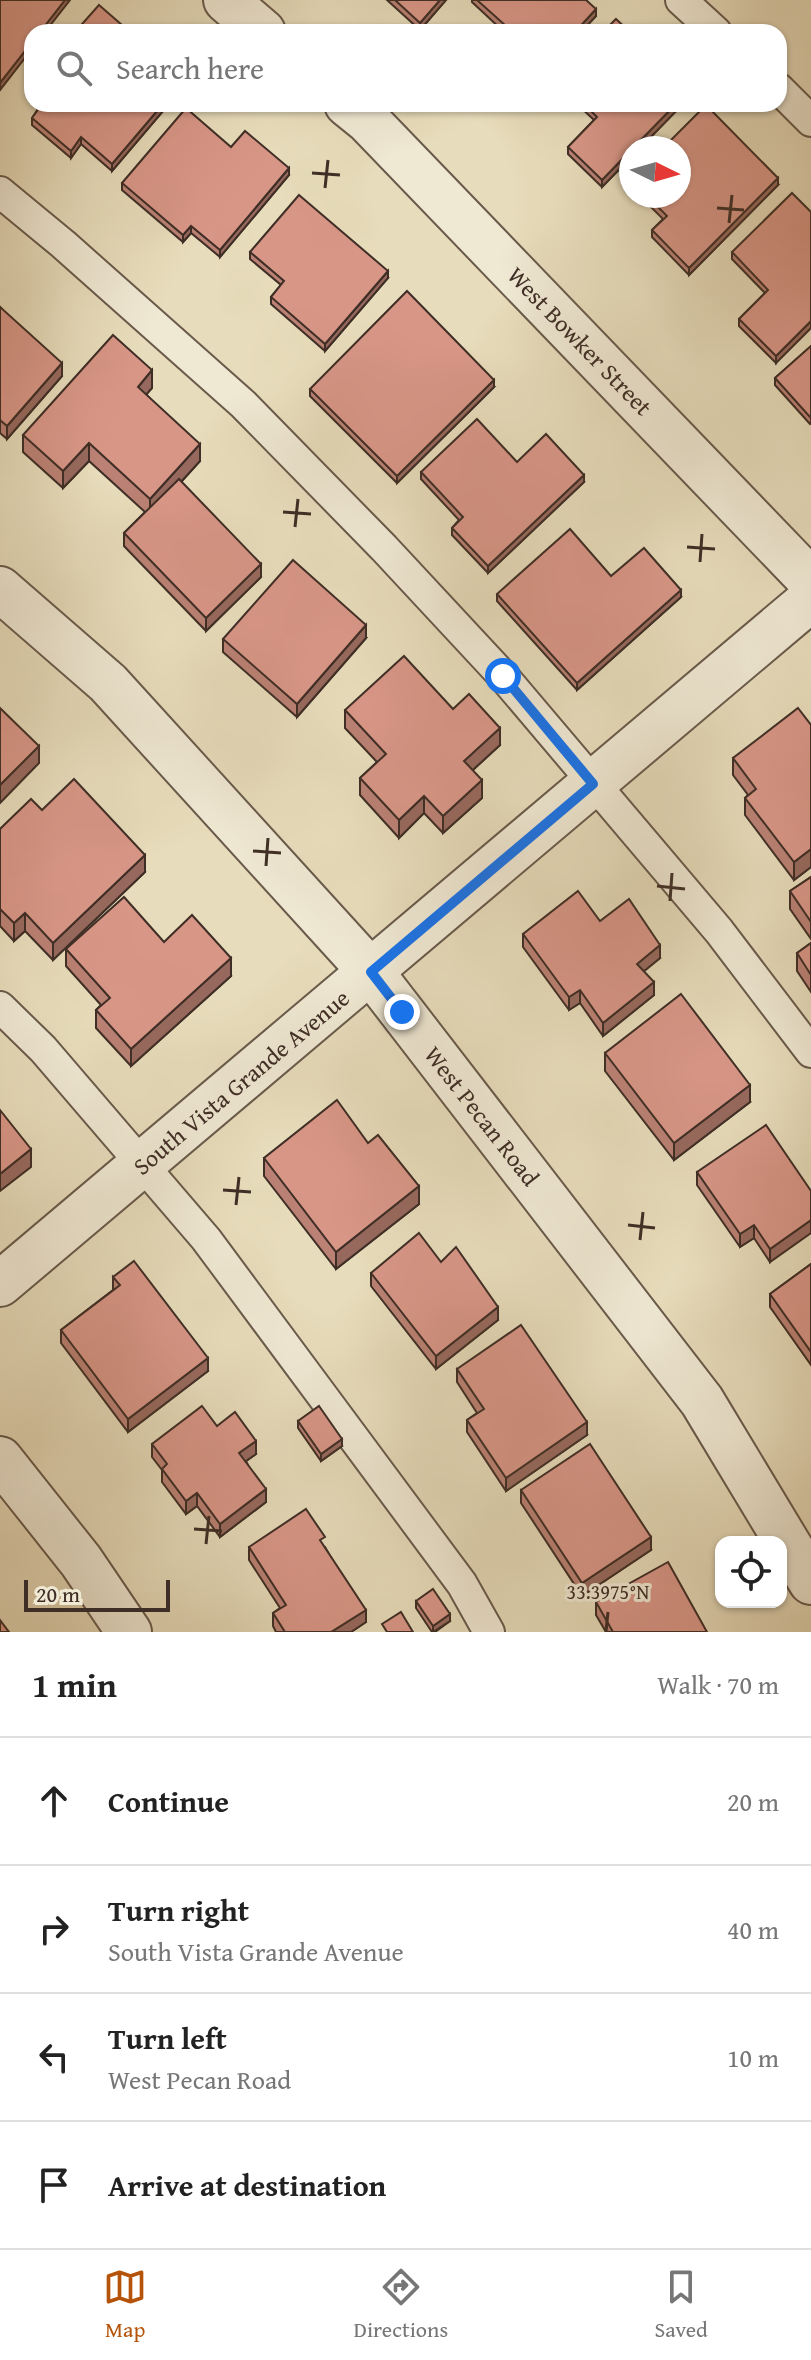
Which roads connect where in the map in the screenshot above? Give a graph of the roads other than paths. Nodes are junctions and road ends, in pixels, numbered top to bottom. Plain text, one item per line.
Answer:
1 (226, 0) edge
2 (681, 0) edge
3 (254, 24) edge
4 (707, 24) edge
5 (787, 97) edge
6 (357, 112) edge
7 (811, 121) edge
8 (0, 192) edge
9 (811, 581) edge
10 (0, 589) edge
11 (811, 599) edge
12 (593, 784) junction
13 (371, 972) junction
14 (0, 1007) edge
15 (811, 1052) edge
16 (142, 1166) junction
17 (0, 1284) edge
18 (0, 1459) edge
19 (811, 1582) edge
20 (129, 1632) edge
21 (489, 1632) edge

1 - 3 street
2 - 4 lane
5 - 7 lane
6 - 9 street, West Bowker Street
8 - 12 lane
10 - 13 street, West Pecan Road
11 - 12 street, South Vista Grande Avenue
12 - 13 street, South Vista Grande Avenue
12 - 15 lane
13 - 16 street, South Vista Grande Avenue
13 - 19 street, West Pecan Road
14 - 16 lane
16 - 17 street, South Vista Grande Avenue
16 - 21 lane
18 - 20 street

